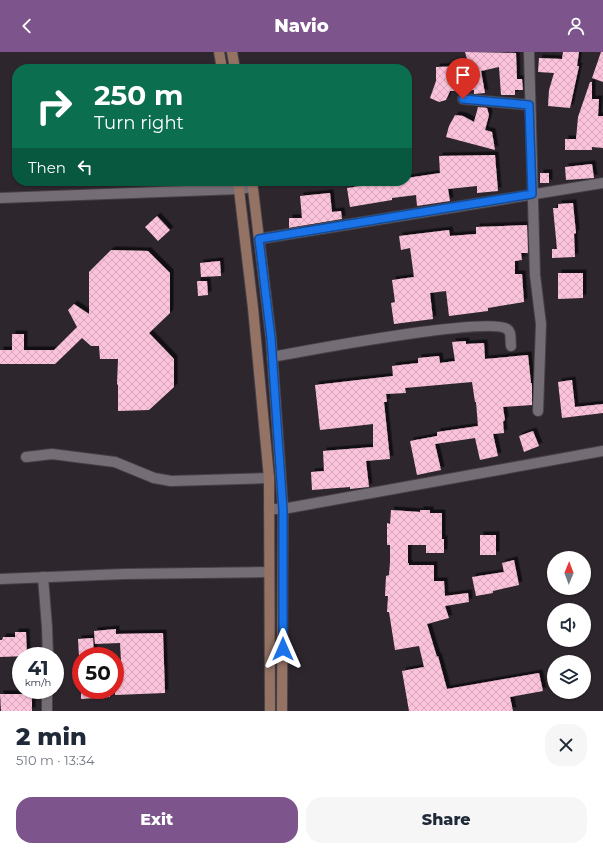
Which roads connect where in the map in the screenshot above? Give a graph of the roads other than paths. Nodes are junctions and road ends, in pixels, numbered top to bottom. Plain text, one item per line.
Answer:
1 (219, 52) edge
2 (232, 52) edge
3 (529, 52) edge
4 (221, 64) edge
5 (234, 64) edge
6 (463, 99) dead end
7 (529, 105) junction
8 (603, 183) edge
9 (220, 186) edge
10 (238, 186) edge
11 (252, 186) edge
12 (532, 194) junction
13 (0, 198) edge
14 (259, 239) junction
15 (511, 346) dead end
16 (272, 357) junction
17 (538, 411) dead end
18 (603, 451) edge
19 (26, 457) dead end
20 (269, 478) junction
21 (269, 509) junction
22 (283, 510) junction
23 (269, 572) junction
24 (43, 577) junction
25 (0, 579) edge
26 (48, 647) edge
27 (47, 699) edge
28 (47, 711) edge
29 (270, 711) edge
30 (282, 711) edge

1 - 4 main road
2 - 5 main road
3 - 7 street
6 - 7 street
7 - 12 street
8 - 12 street
9 - 13 street
10 - 20 main road
11 - 14 main road
12 - 14 street
12 - 17 street
14 - 16 main road
15 - 16 street
16 - 22 main road
18 - 22 street
19 - 20 street
20 - 21 main road
21 - 22 street
21 - 23 main road
22 - 30 main road
23 - 24 street
23 - 29 main road
24 - 25 street
24 - 26 street
27 - 28 street

